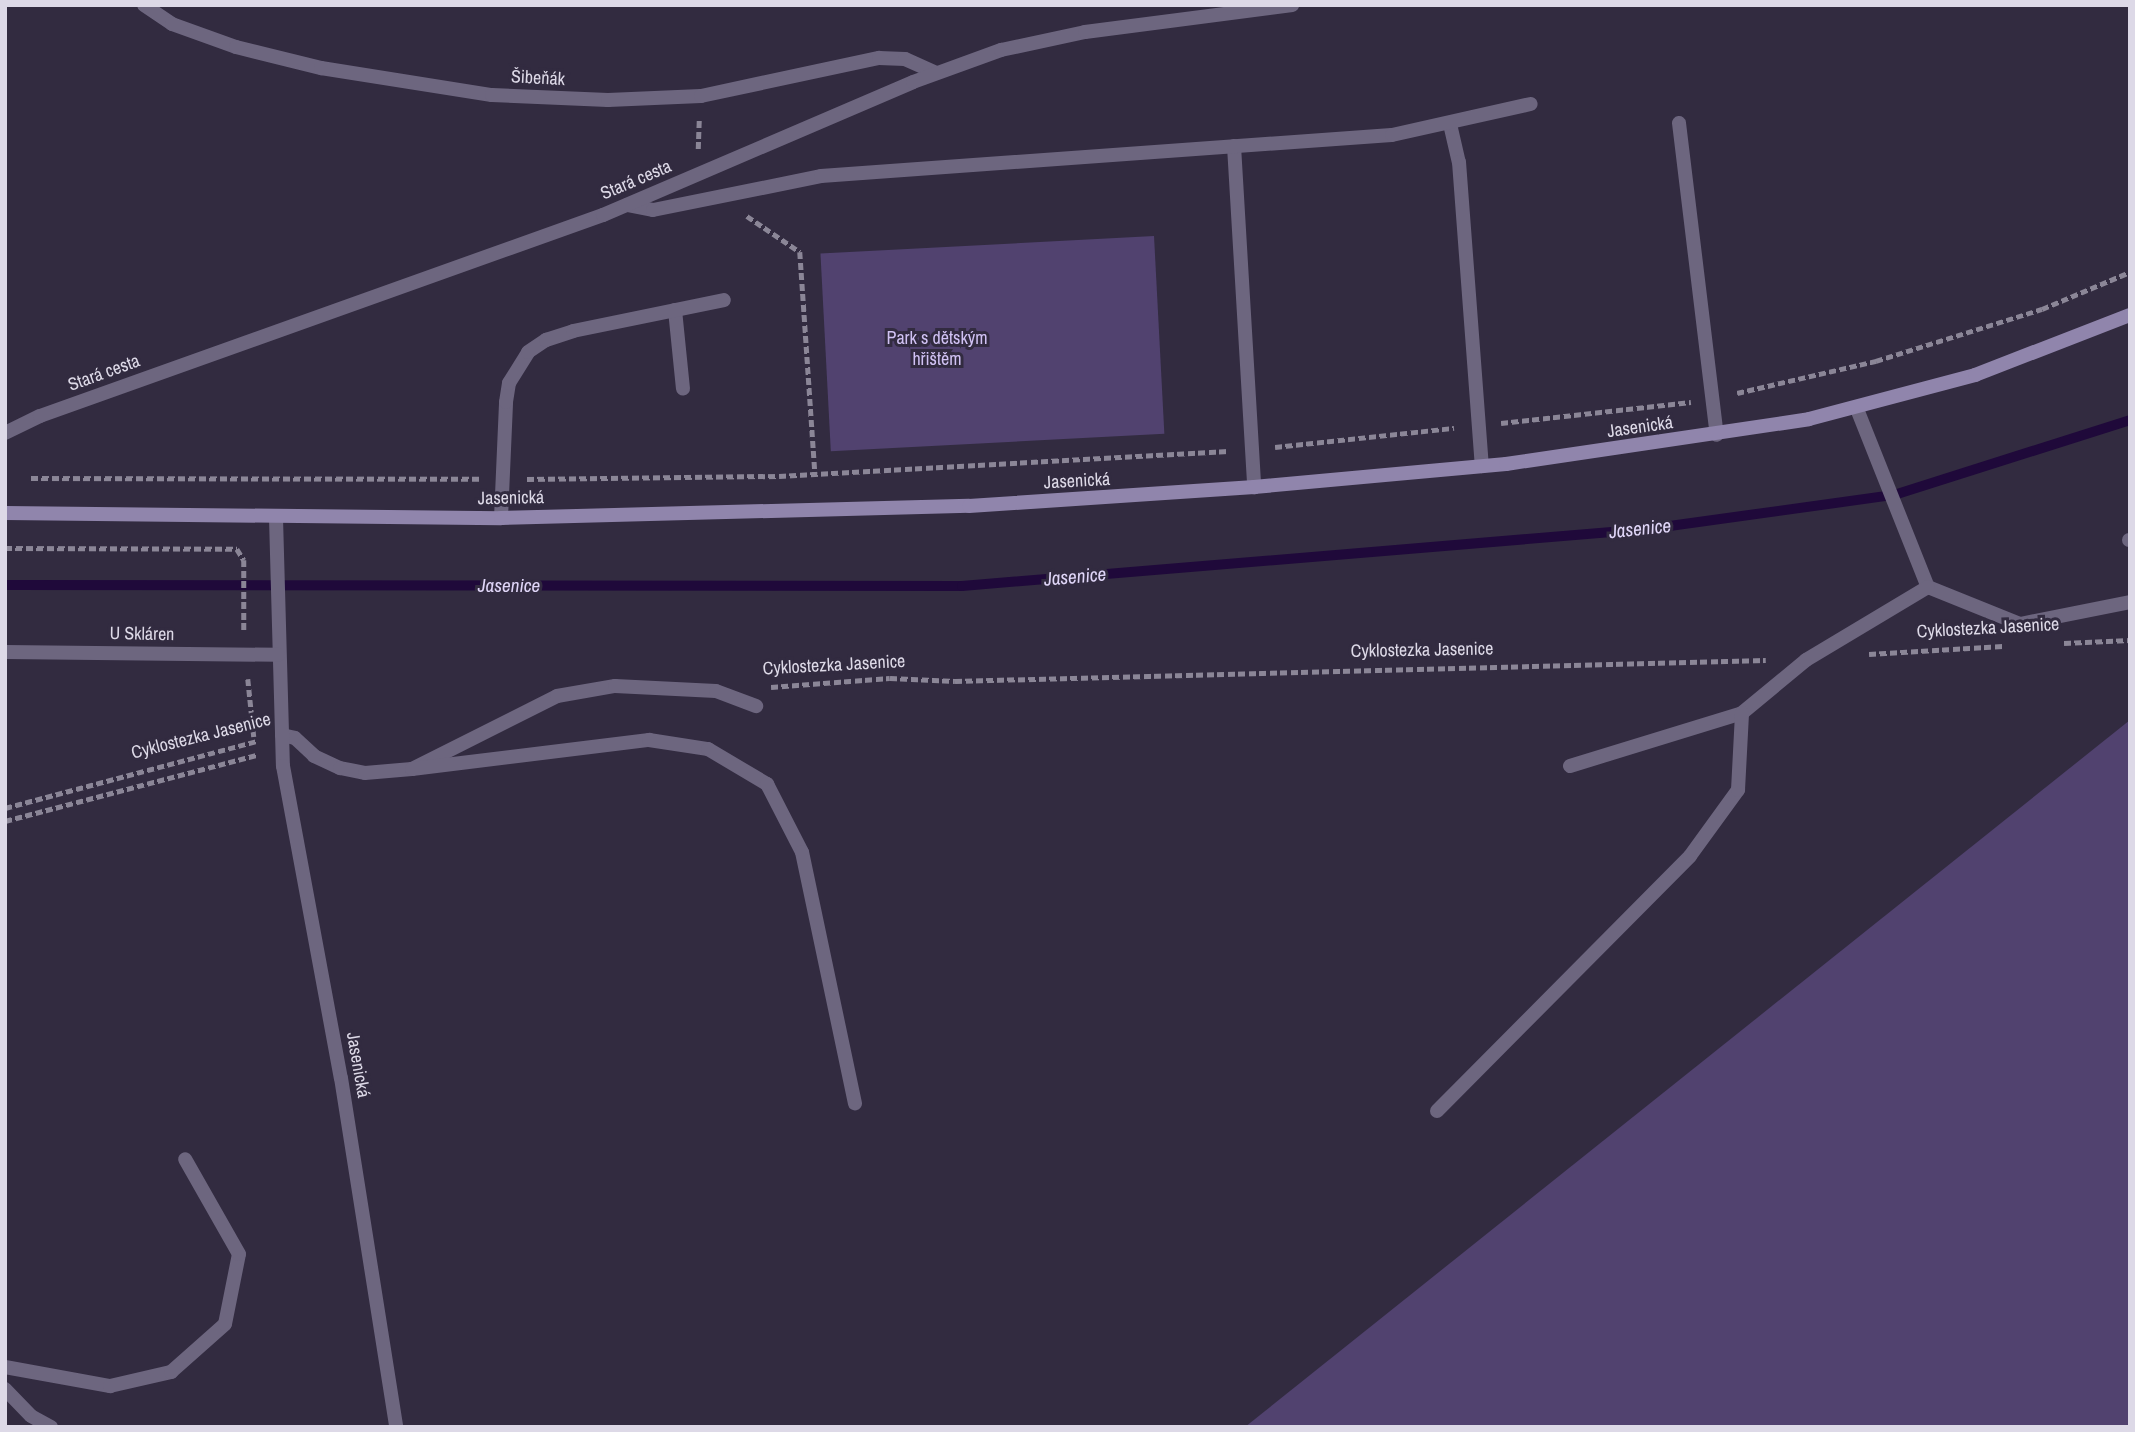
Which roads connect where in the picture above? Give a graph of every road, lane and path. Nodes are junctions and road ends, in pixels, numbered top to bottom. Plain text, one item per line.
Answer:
1 (144, 5) edge
2 (1292, 5) edge
3 (936, 74) junction
4 (701, 96) junction
5 (1531, 104) dead end
6 (1679, 123) dead end
7 (1450, 124) junction
8 (1234, 146) junction
9 (697, 154) dead end
10 (719, 196) junction
11 (627, 205) junction
12 (2130, 272) edge
13 (724, 300) dead end
14 (675, 310) junction
15 (2130, 315) edge
16 (683, 389) dead end
17 (1712, 399) junction
18 (1857, 409) junction
19 (1477, 425) junction
20 (5, 433) edge
21 (1717, 435) junction
22 (1251, 450) junction
23 (1482, 466) junction
24 (815, 474) junction
25 (31, 478) dead end
26 (502, 479) junction
27 (1254, 488) junction
28 (5, 513) edge
29 (276, 517) junction
30 (500, 518) junction
31 (5, 548) edge
32 (1928, 587) junction
33 (2130, 602) edge
34 (244, 628) dead end
35 (2130, 640) edge
36 (2059, 644) dead end
37 (2007, 646) dead end
38 (5, 652) edge
39 (1865, 654) dead end
40 (278, 655) junction
41 (1806, 660) junction
42 (716, 691) junction
43 (756, 706) dead end
44 (1741, 713) junction
45 (282, 736) junction
46 (257, 755) dead end
47 (1570, 766) dead end
48 (412, 769) junction
49 (5, 808) edge
50 (5, 821) edge
51 (855, 1102) dead end
52 (1437, 1111) dead end
53 (185, 1159) dead end
54 (5, 1367) edge
55 (5, 1390) edge
56 (51, 1427) edge
57 (396, 1427) edge

1 - 4 street, Šibeňák
2 - 3 street, Stará cesta
3 - 4 street, Šibeňák
3 - 11 street, Stará cesta
4 - 9 path
5 - 7 street
6 - 17 street
7 - 8 street
7 - 19 street
8 - 10 street
8 - 22 street
10 - 11 street
10 - 24 path
11 - 20 street, Stará cesta
12 - 17 path
13 - 14 street
14 - 16 street
14 - 26 street
15 - 18 street, Jasenická
17 - 19 path
17 - 21 street
18 - 21 street, Jasenická
18 - 32 street
19 - 22 path
19 - 23 street
21 - 23 street, Jasenická
22 - 24 path
22 - 27 street
23 - 27 street, Jasenická
24 - 26 path
25 - 26 path
26 - 30 street
27 - 30 street, Jasenická
28 - 29 street, Jasenická
29 - 30 street, Jasenická
29 - 40 street, Jasenická
31 - 34 path
32 - 33 street
32 - 41 street
35 - 36 path, Cyklostezka Jasenice
37 - 39 path, Cyklostezka Jasenice
38 - 40 street, U Skláren
40 - 45 street, Jasenická
41 - 42 path, Cyklostezka Jasenice
41 - 44 street
42 - 43 street, Cyklostezka Jasenice
42 - 48 street, Cyklostezka Jasenice
44 - 47 street
44 - 52 street
45 - 48 street, Cyklostezka Jasenice
45 - 49 path, Cyklostezka Jasenice
45 - 57 street, Jasenická
46 - 50 path
48 - 51 street
53 - 54 street
55 - 56 street

